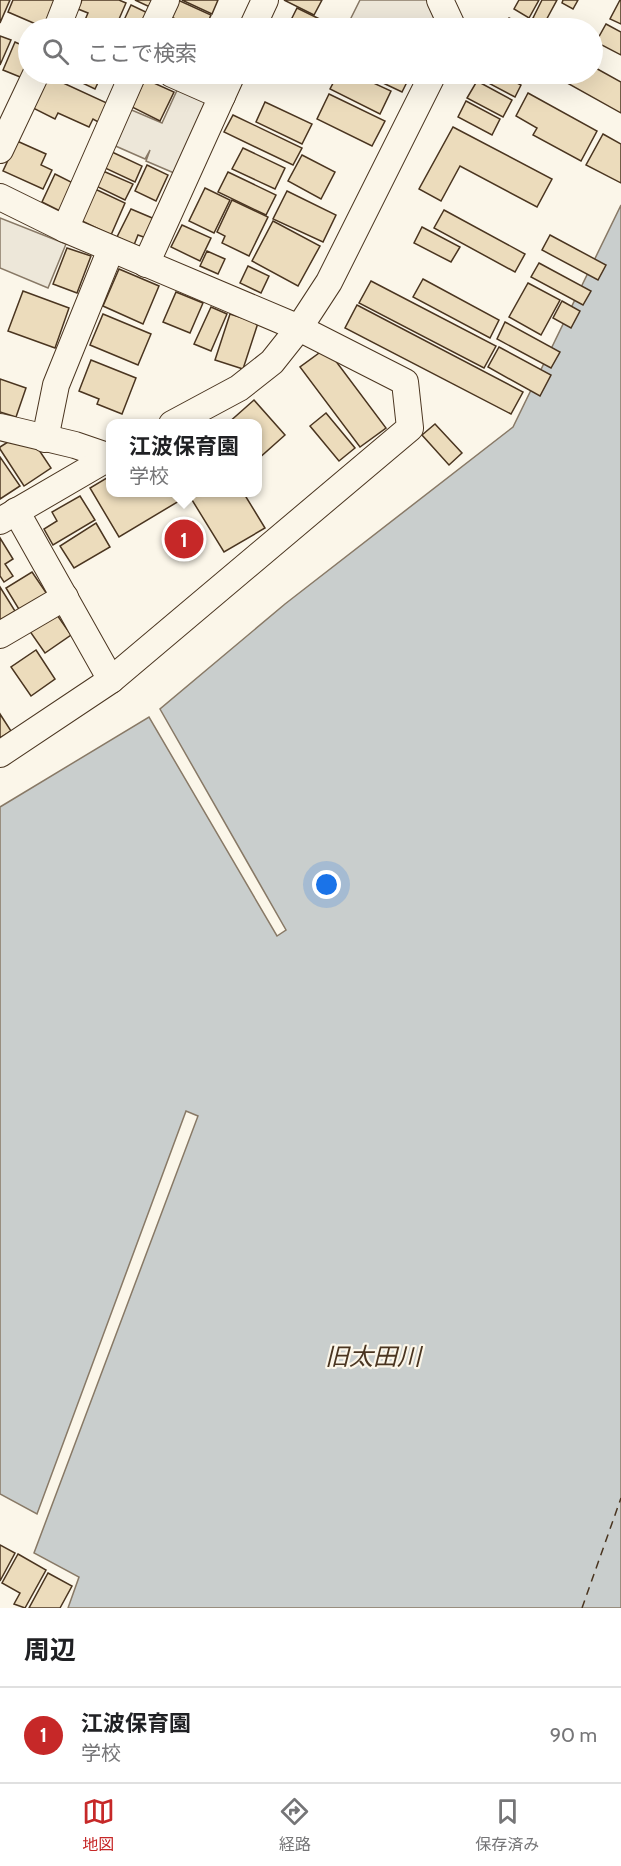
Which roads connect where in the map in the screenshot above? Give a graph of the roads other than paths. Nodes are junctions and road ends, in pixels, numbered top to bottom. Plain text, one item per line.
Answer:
1 (166, 0) edge
2 (265, 0) edge
3 (440, 0) edge
4 (158, 18) edge
5 (257, 18) edge
6 (448, 18) edge
7 (31, 84) edge
8 (130, 84) edge
9 (429, 84) edge
10 (227, 85) edge
11 (0, 150) edge
12 (0, 197) edge
13 (65, 229) junction
14 (111, 249) junction
15 (146, 264) junction
16 (299, 328) junction
17 (180, 419) edge
18 (0, 427) edge
19 (45, 439) junction
20 (106, 455) edge
21 (106, 460) edge
22 (8, 516) edge
23 (65, 597) junction
24 (0, 635) edge
25 (111, 680) junction
26 (0, 754) edge

1 - 4 street
2 - 5 street
3 - 6 street
7 - 11 street
8 - 13 street
9 - 16 street
10 - 15 street
12 - 13 street
13 - 14 street
14 - 15 street
14 - 19 street
15 - 16 street
16 - 17 street
16 - 25 street
18 - 19 street
19 - 20 street
21 - 22 street
22 - 23 street
23 - 24 street
23 - 25 street
25 - 26 street

